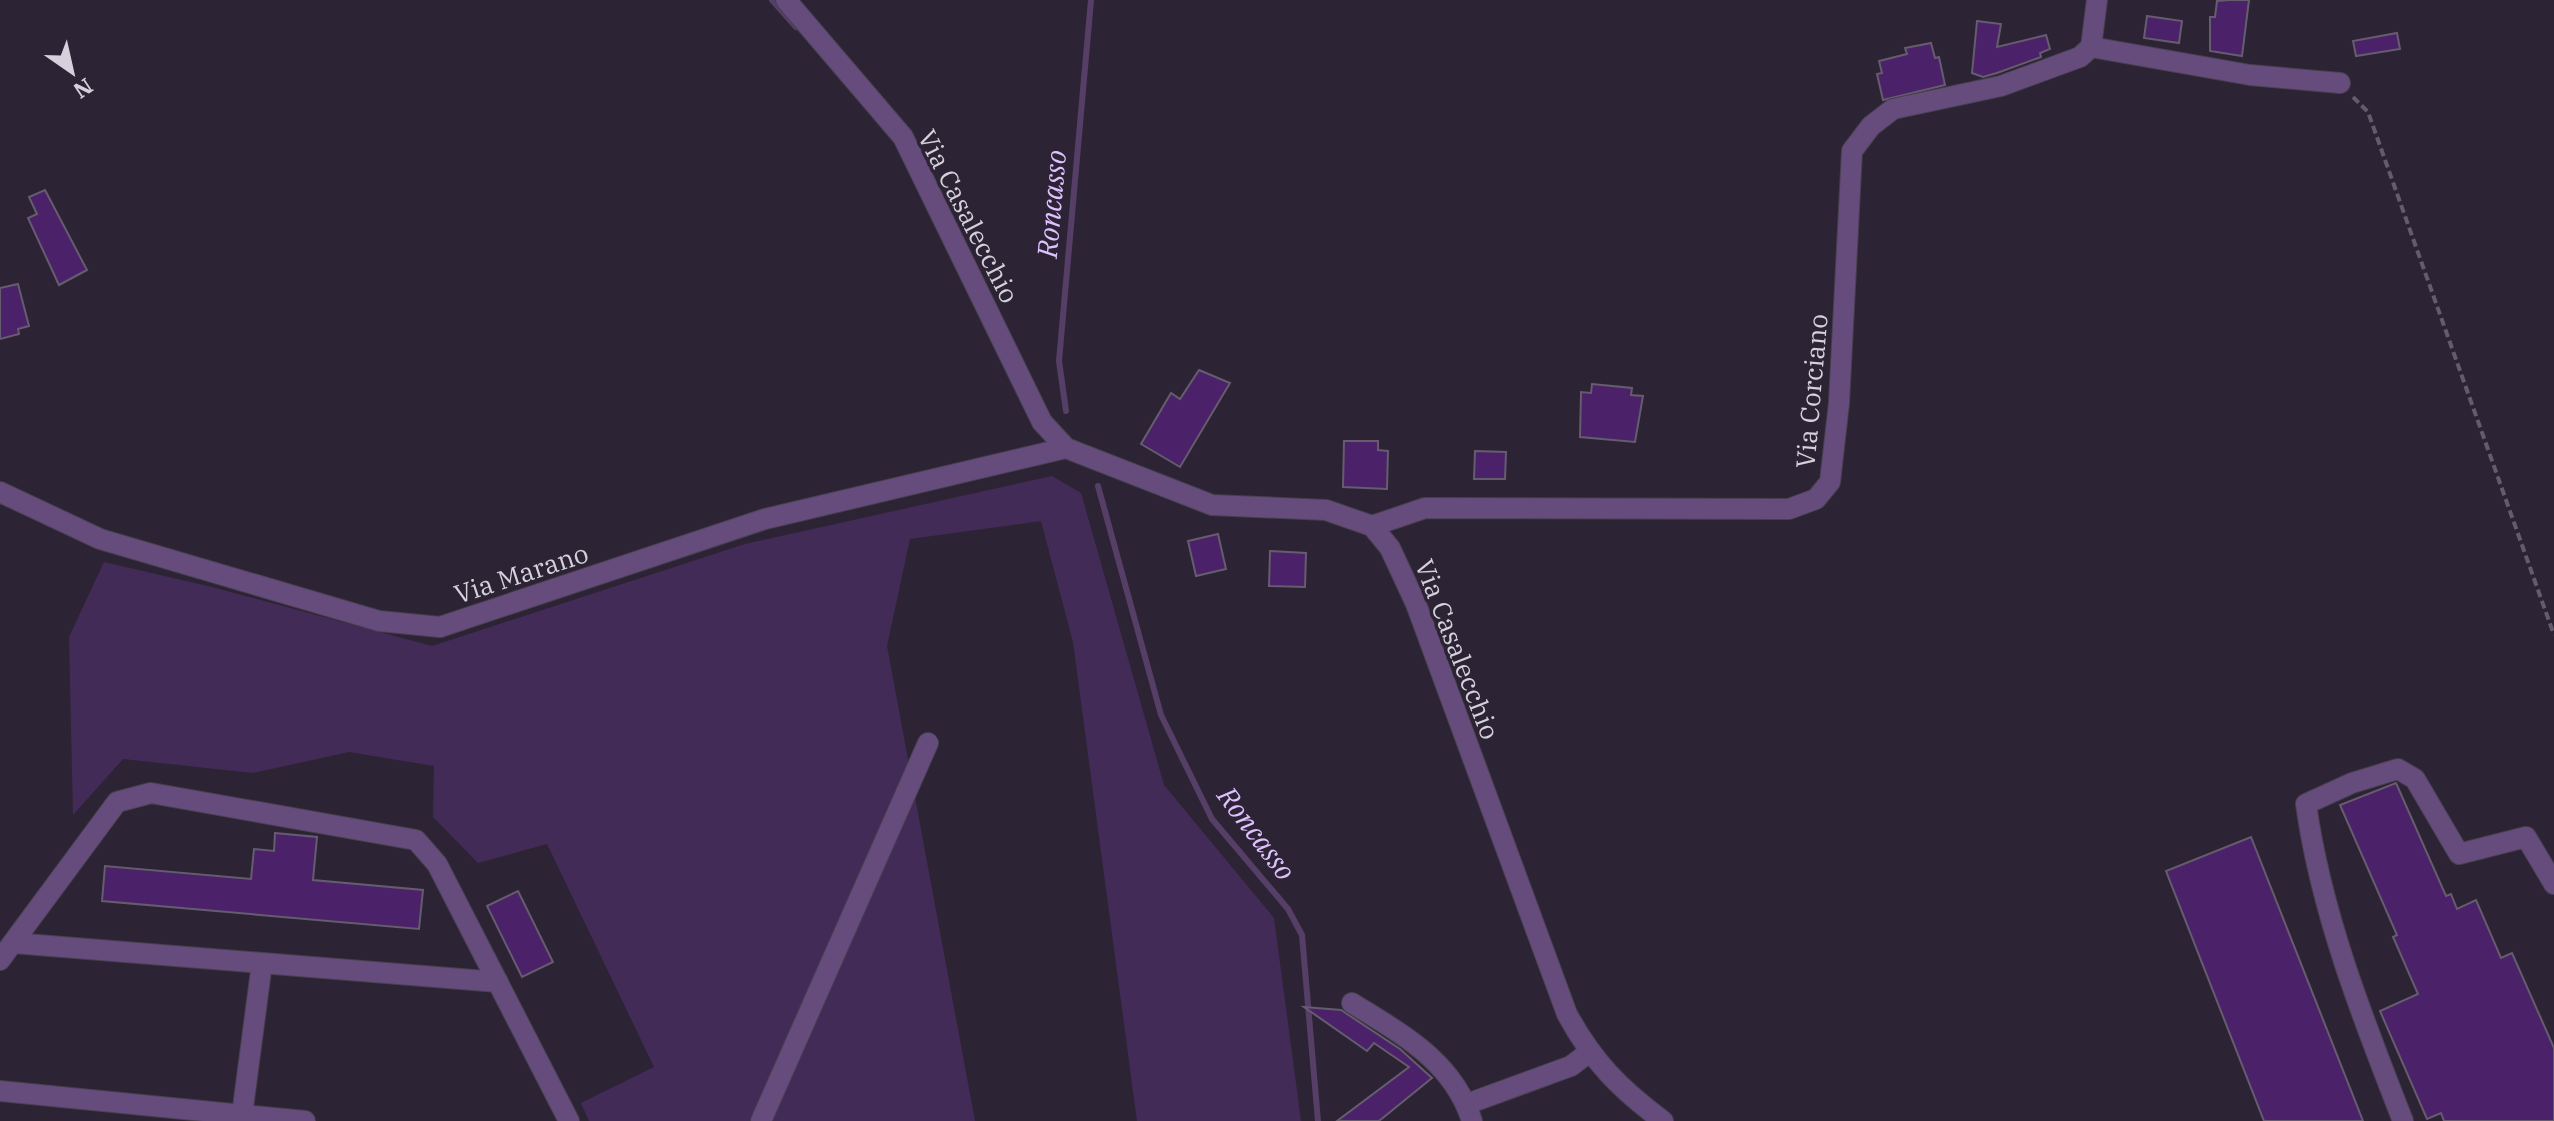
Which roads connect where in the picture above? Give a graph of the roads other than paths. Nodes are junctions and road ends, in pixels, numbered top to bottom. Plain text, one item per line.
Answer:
1 (786, 0) edge
2 (2097, 0) edge
3 (2091, 47) junction
4 (2340, 83) road end
5 (1066, 448) junction
6 (0, 492) edge
7 (1372, 526) junction
8 (928, 743) dead end
9 (2554, 884) edge
10 (13, 943) junction
11 (0, 960) edge
12 (262, 963) junction
13 (498, 982) junction
14 (1352, 1003) dead end
15 (1588, 1053) junction
16 (0, 1091) edge
17 (1470, 1112) edge
18 (242, 1115) junction
19 (305, 1121) edge
20 (569, 1121) edge
21 (761, 1121) edge
22 (1663, 1121) edge
23 (2403, 1121) edge

1 - 5 street, Via Casalecchio
2 - 3 street
3 - 4 street
3 - 7 street, Via Corciano
5 - 6 street, Via Marano
5 - 7 street, Via Casalecchio
7 - 15 street, Via Casalecchio
8 - 21 street
9 - 23 street
10 - 11 street
10 - 12 street
10 - 13 street
12 - 13 street
12 - 18 street
13 - 20 street
14 - 17 street
15 - 17 street
15 - 22 street, Via Casalecchio
16 - 18 street
18 - 19 street

